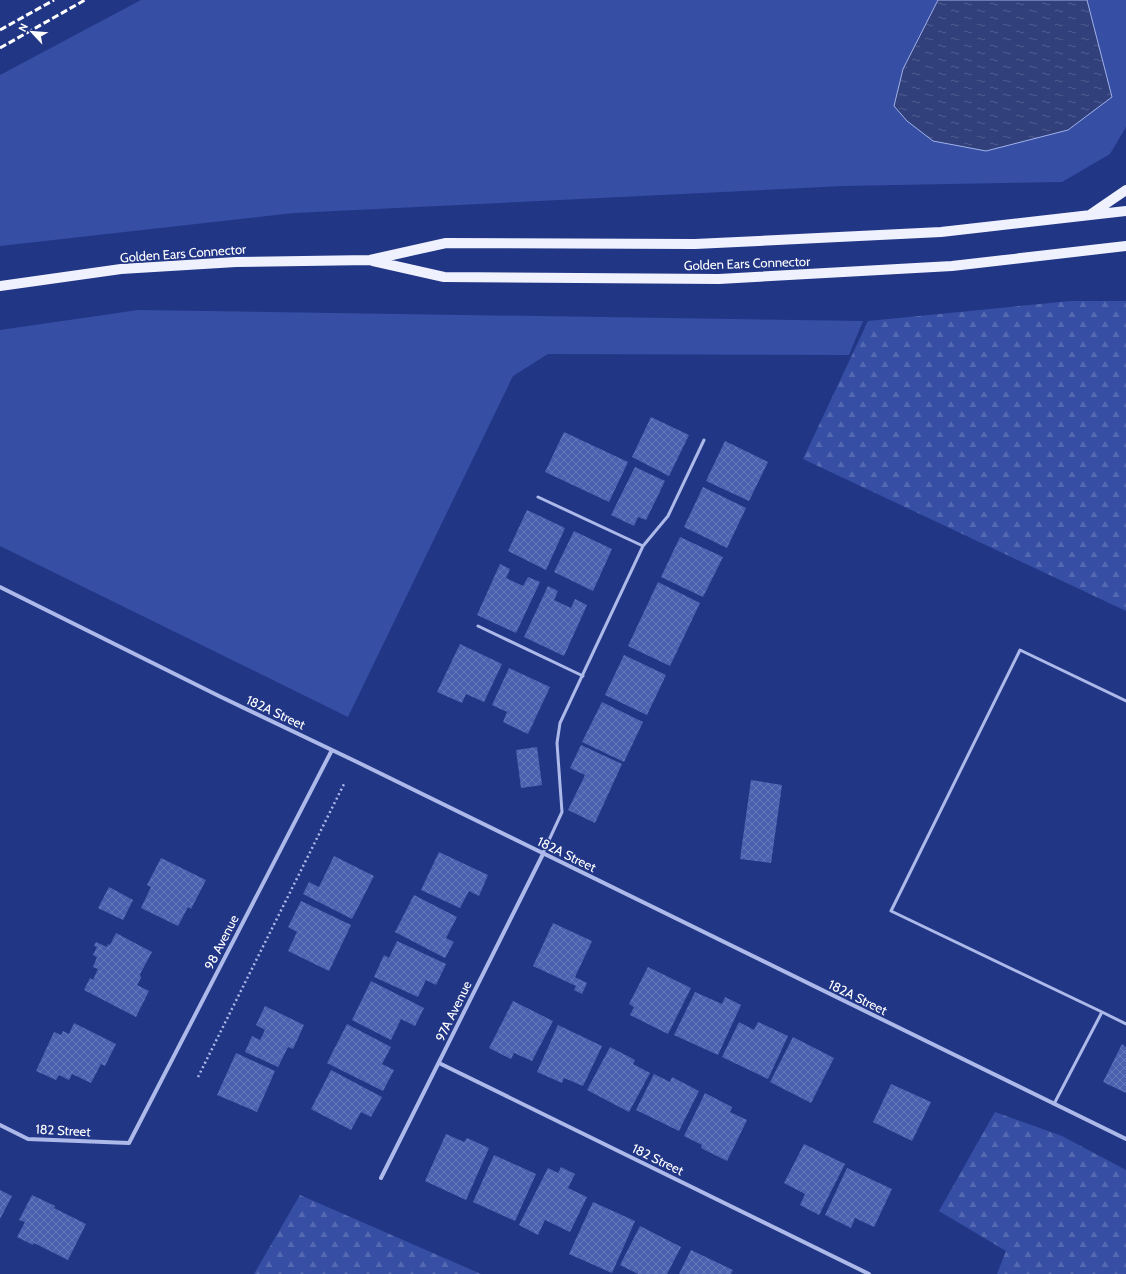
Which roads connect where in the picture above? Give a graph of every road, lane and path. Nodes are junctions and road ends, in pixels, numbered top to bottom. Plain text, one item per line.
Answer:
1 (1126, 190) edge
2 (1126, 211) edge
3 (1088, 215) junction
4 (1126, 246) edge
5 (1105, 248) junction
6 (1126, 250) edge
7 (370, 260) junction
8 (0, 286) edge
9 (704, 440) dead end
10 (538, 497) dead end
11 (643, 546) junction
12 (0, 587) edge
13 (478, 626) dead end
14 (583, 676) junction
15 (1126, 701) edge
16 (332, 750) junction
17 (344, 784) dead end
18 (543, 854) junction
19 (1102, 1012) junction
20 (1126, 1024) edge
21 (439, 1063) junction
22 (198, 1077) dead end
23 (1054, 1104) junction
24 (0, 1125) edge
25 (1126, 1140) edge
26 (129, 1143) joint
27 (381, 1178) dead end
28 (869, 1274) edge

1 - 3 main road
2 - 3 main road, Golden Ears Connector
3 - 7 main road, Golden Ears Connector
4 - 5 main road, Golden Ears Connector
5 - 6 main road
5 - 7 main road, Golden Ears Connector
7 - 8 main road, Golden Ears Connector
9 - 11 lane
10 - 11 lane
11 - 14 lane
12 - 16 street, 182A Street
13 - 14 lane
14 - 18 lane
15 - 19 lane
16 - 18 street, 182A Street
16 - 26 street, 98 Avenue
17 - 22 path
18 - 21 street, 97A Avenue
18 - 23 street, 182A Street
19 - 20 lane
19 - 23 lane
21 - 27 street, 97A Avenue
21 - 28 street, 182 Street
23 - 25 street, 182A Street
24 - 26 street, 182 Street

